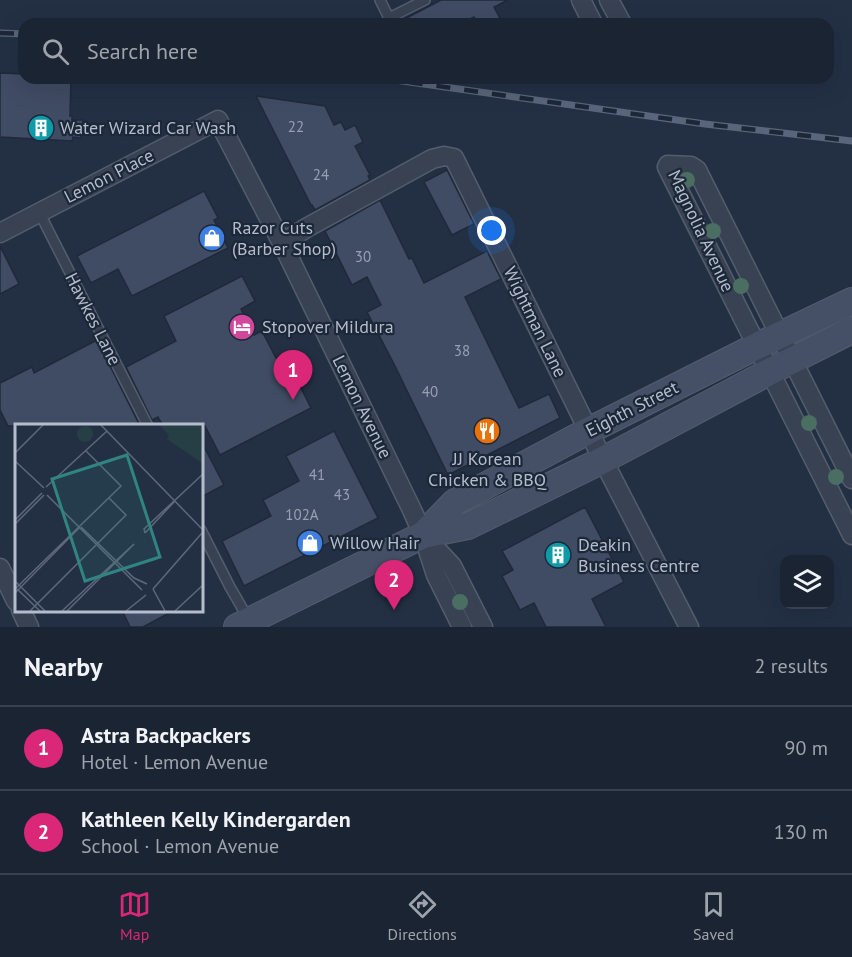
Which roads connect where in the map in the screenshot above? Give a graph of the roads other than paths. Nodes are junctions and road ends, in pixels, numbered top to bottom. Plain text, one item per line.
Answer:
1 (380, 0) edge
2 (425, 0) edge
3 (581, 0) edge
4 (609, 0) edge
5 (590, 18) edge
6 (619, 18) edge
7 (218, 120) joint
8 (711, 199) junction
9 (689, 211) junction
10 (39, 212) junction
11 (0, 233) edge
12 (282, 243) junction
13 (740, 256) junction
14 (717, 267) junction
15 (852, 301) edge
16 (852, 330) edge
17 (780, 335) junction
18 (757, 346) junction
19 (793, 360) junction
20 (769, 372) junction
21 (147, 424) edge
22 (588, 431) junction
23 (834, 443) junction
24 (811, 455) junction
25 (603, 460) junction
26 (852, 479) edge
27 (845, 504) edge
28 (202, 532) edge
29 (423, 535) junction
30 (852, 536) edge
31 (0, 568) edge
32 (15, 599) edge
33 (22, 612) edge
34 (246, 625) edge
35 (29, 627) edge
36 (462, 627) edge
37 (483, 627) edge
38 (689, 627) edge

1 - 2 lane
3 - 5 street
4 - 6 street
7 - 10 street, Lemon Place
7 - 12 street, Lemon Avenue
8 - 9 street
8 - 9 street, Magnolia Avenue
8 - 13 street, Magnolia Avenue
9 - 14 street, Magnolia Avenue
10 - 11 street, Lemon Place
10 - 21 lane, Hawkes Lane
12 - 22 street, Wightman Lane
12 - 29 street, Lemon Avenue
13 - 14 street
13 - 17 street, Magnolia Avenue
14 - 18 street, Magnolia Avenue
15 - 17 street, Eighth Street
16 - 19 street, Eighth Street
17 - 18 street, Eighth Street
17 - 19 street, Magnolia Avenue
18 - 20 street, Magnolia Avenue
18 - 22 street, Eighth Street
19 - 20 street, Eighth Street
19 - 23 street, Magnolia Avenue
20 - 24 street, Magnolia Avenue
20 - 25 street, Eighth Street
22 - 25 street, Wightman Lane
22 - 29 street, Eighth Street
23 - 24 street
23 - 26 street, Magnolia Avenue
24 - 27 street, Magnolia Avenue
25 - 29 street, Eighth Street
25 - 38 street, Wightman Lane
27 - 30 street, Magnolia Avenue
28 - 34 lane
29 - 34 street, Eighth Street
29 - 36 street, Lemon Avenue
29 - 37 street, Lemon Avenue
31 - 32 street
33 - 35 street

